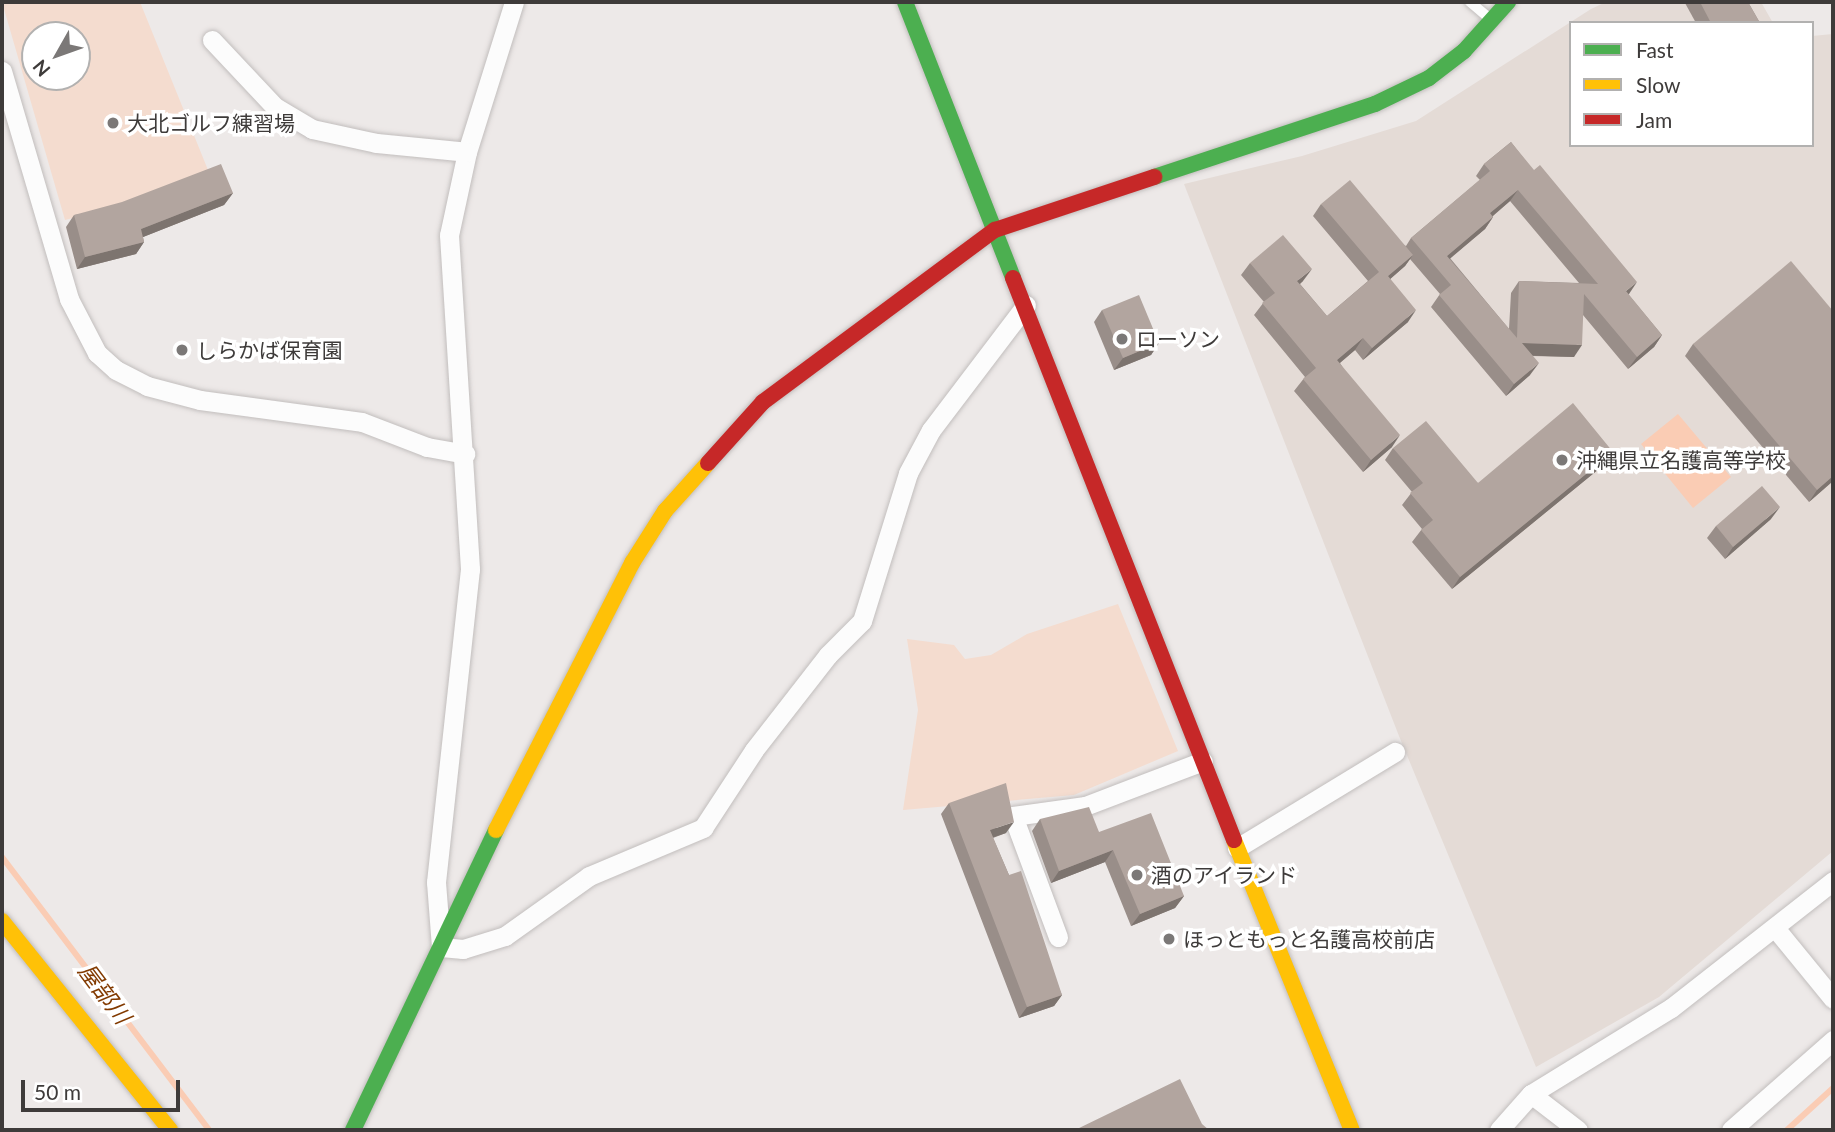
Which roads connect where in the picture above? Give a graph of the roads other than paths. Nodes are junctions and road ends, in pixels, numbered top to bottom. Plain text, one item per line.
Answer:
1 (514, 2) edge
2 (905, 2) edge
3 (1470, 2) edge
4 (1508, 2) edge
5 (1493, 22) junction
6 (212, 40) dead end
7 (2, 71) edge
8 (467, 152) junction
9 (995, 230) junction
10 (1026, 305) junction
11 (465, 454) junction
12 (1395, 752) dead end
13 (1203, 761) junction
14 (1237, 848) junction
15 (1833, 881) edge
16 (2, 921) edge
17 (1776, 929) junction
18 (1058, 937) dead end
19 (441, 947) junction
20 (1833, 999) edge
21 (1833, 1040) edge
22 (1531, 1094) junction
23 (170, 1130) edge
24 (353, 1130) edge
25 (1352, 1130) edge
26 (1499, 1130) edge
27 (1578, 1130) edge
28 (1731, 1130) edge

1 - 8 street
2 - 9 street
3 - 5 lane
4 - 5 street
5 - 9 street
6 - 8 street
7 - 11 street
8 - 11 street
9 - 10 street
9 - 19 street
10 - 13 street
10 - 19 street
11 - 19 street
12 - 14 street
13 - 14 street
13 - 18 street
14 - 25 street
15 - 17 street
16 - 23 street
17 - 20 street
17 - 22 street
19 - 24 street
21 - 28 street
22 - 26 street
22 - 27 street

